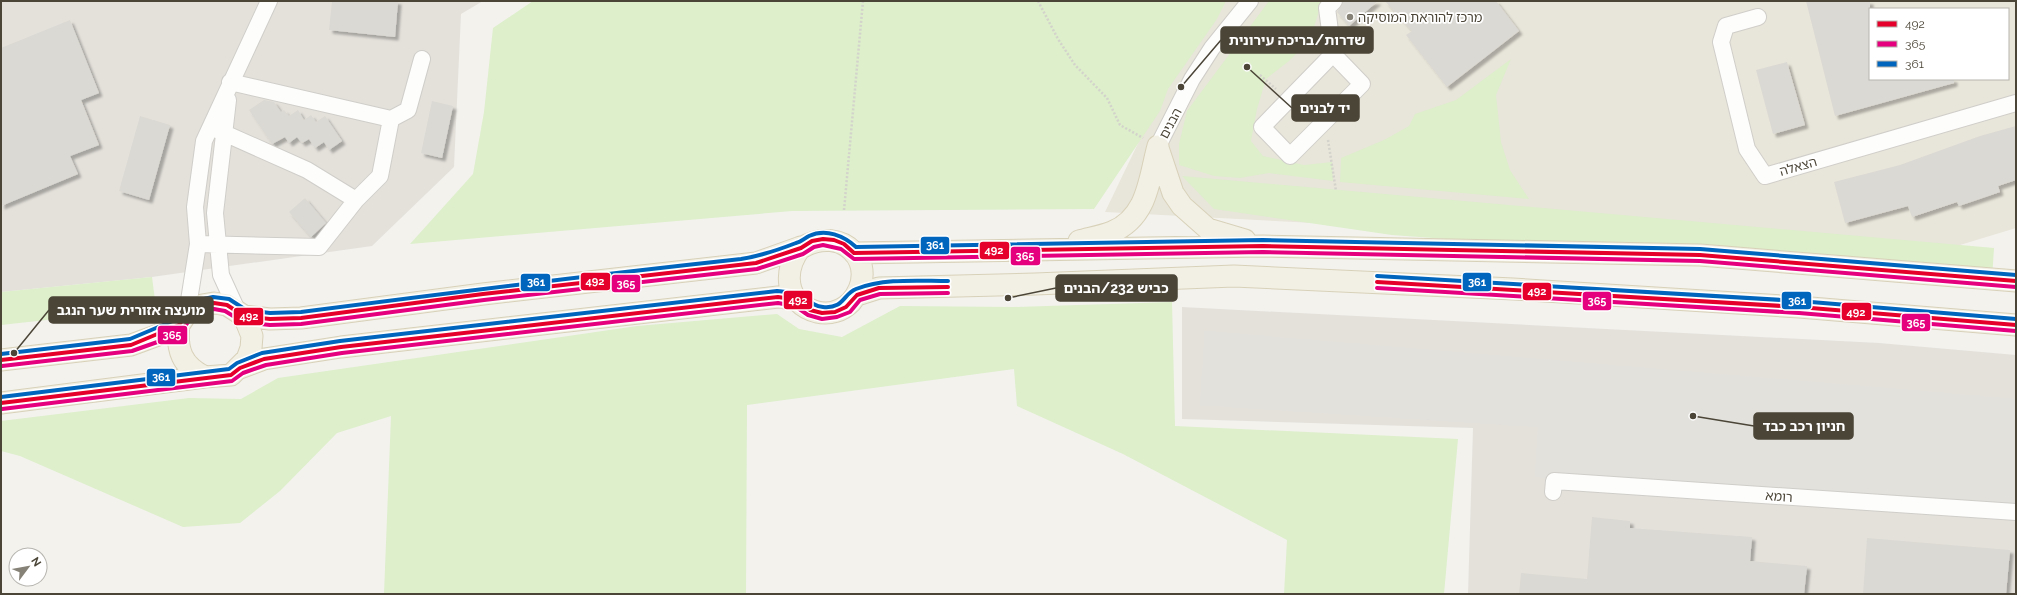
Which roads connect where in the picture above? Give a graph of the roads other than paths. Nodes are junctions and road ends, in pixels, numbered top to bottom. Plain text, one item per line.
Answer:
1 (269, 1) edge
2 (1250, 1) edge
3 (1334, 1) edge
4 (1758, 17) dead end
5 (1333, 54) junction
6 (422, 59) dead end
7 (230, 82) junction
8 (2016, 103) edge
9 (391, 119) junction
10 (217, 129) junction
11 (1158, 146) junction
12 (356, 200) junction
13 (198, 244) junction
14 (217, 244) junction
15 (1263, 246) junction
16 (801, 247) junction
17 (1048, 249) junction
18 (854, 253) junction
19 (2016, 281) edge
20 (857, 295) junction
21 (798, 300) junction
22 (241, 313) junction
23 (183, 319) junction
24 (2016, 325) edge
25 (1, 360) edge
26 (240, 368) junction
27 (205, 377) junction
28 (1, 403) edge
29 (1553, 492) dead end
30 (2016, 512) edge

1 - 7 street
2 - 11 street, הבנים
3 - 5 street
4 - 8 street, הצאלה
5 - 5 street
6 - 9 street
7 - 9 street
7 - 10 street
9 - 12 street
10 - 12 street
10 - 13 street
10 - 14 street
11 - 15 main road
11 - 17 main road
12 - 14 street
13 - 14 street
13 - 23 street
14 - 22 street
15 - 17 main road
15 - 19 main road
16 - 18 main road
16 - 21 main road
16 - 22 main road
17 - 18 main road
18 - 20 main road
20 - 21 main road
20 - 24 main road
21 - 26 main road
22 - 23 main road
22 - 26 main road
23 - 25 main road
23 - 27 main road
26 - 27 main road
27 - 28 main road
29 - 30 street, רומא

